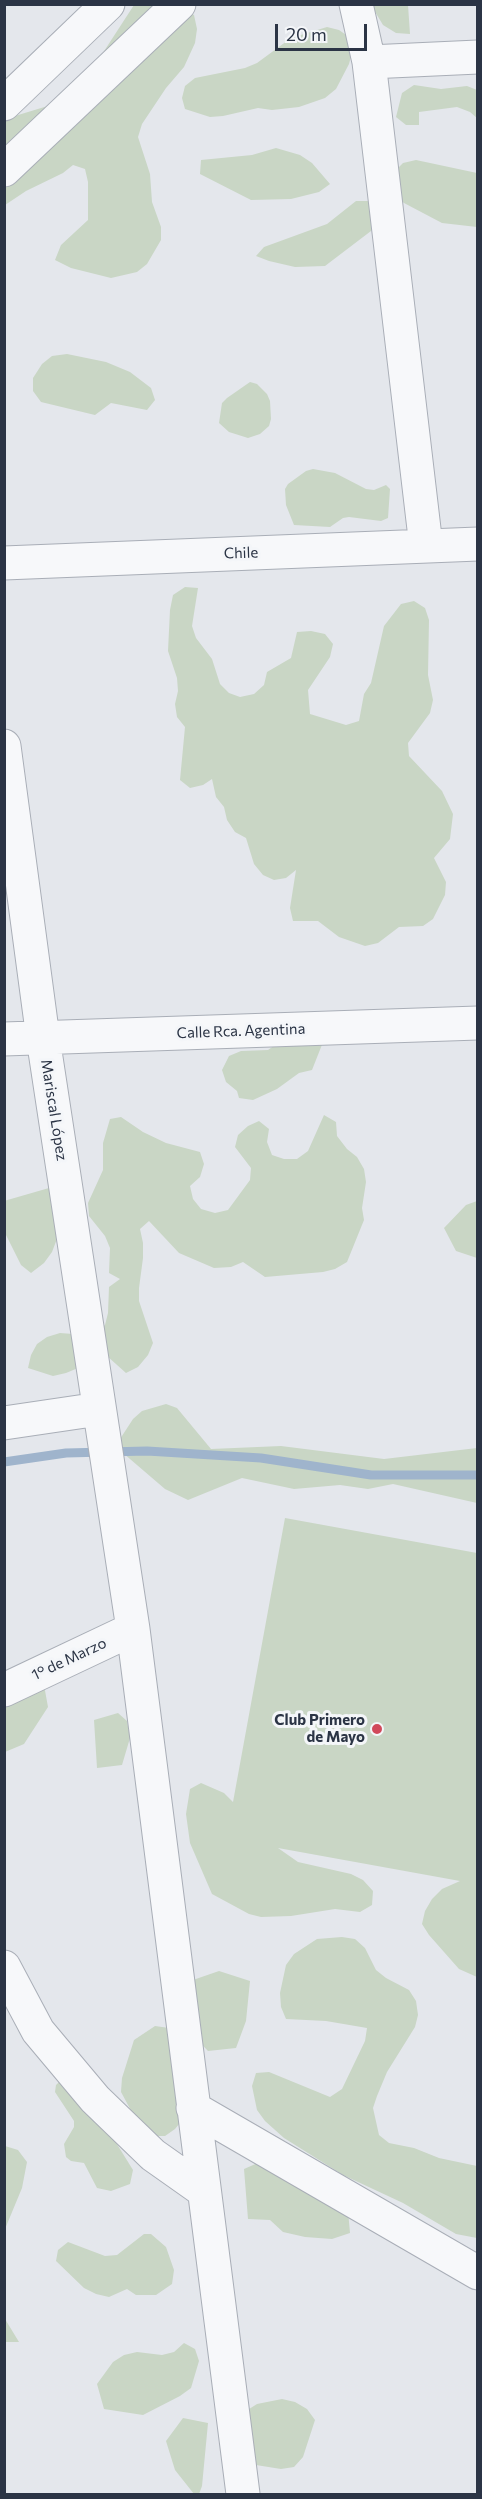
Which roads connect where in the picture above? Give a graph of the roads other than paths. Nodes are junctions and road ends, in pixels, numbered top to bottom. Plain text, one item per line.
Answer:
1 (108, 4) edge
2 (178, 4) edge
3 (356, 4) edge
4 (477, 57) edge
5 (369, 62) junction
6 (4, 104) edge
7 (4, 170) edge
8 (477, 544) edge
9 (426, 546) junction
10 (4, 563) edge
11 (4, 746) edge
12 (477, 1023) edge
13 (43, 1038) junction
14 (4, 1039) edge
15 (101, 1420) junction
16 (4, 1423) edge
17 (133, 1629) junction
18 (4, 1690) edge
19 (4, 1967) edge
20 (193, 2108) junction
21 (204, 2191) junction
22 (477, 2273) edge
23 (243, 2494) edge

1 - 6 street
2 - 7 street
3 - 5 street
4 - 5 street
5 - 9 street
8 - 9 street, Chile
9 - 10 street, Chile
11 - 13 street, Mariscal López
12 - 13 street, Calle Rca. Agentina
13 - 14 street, Calle Rca. Agentina
13 - 15 street, Mariscal López
15 - 16 street
15 - 17 street, Mariscal López
17 - 18 street, 1° de Marzo
17 - 20 street, Mariscal López
19 - 21 street
20 - 21 street, Mariscal López
20 - 22 street
21 - 23 street, Mariscal López

